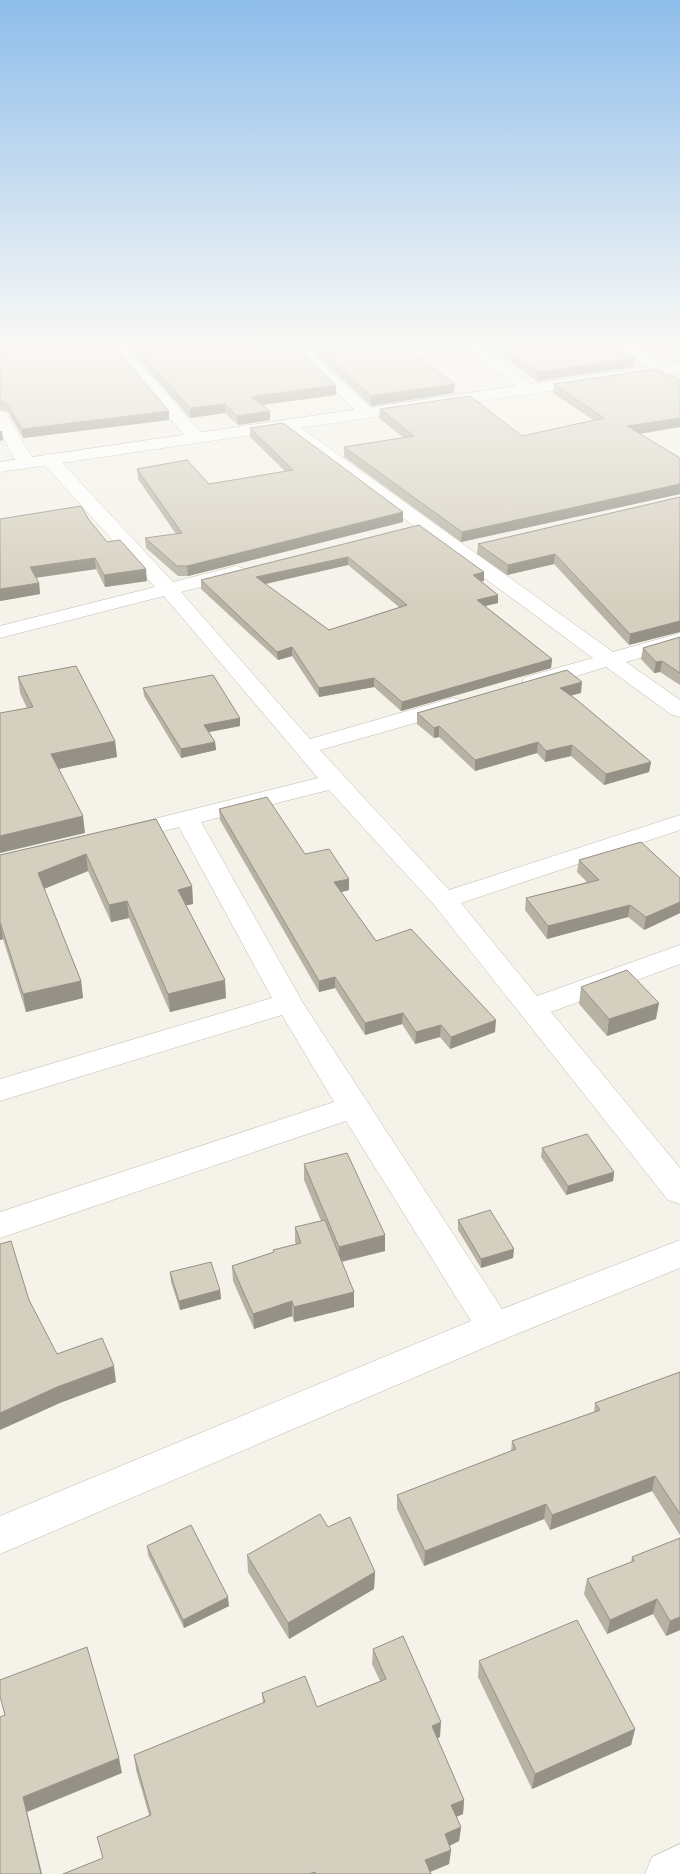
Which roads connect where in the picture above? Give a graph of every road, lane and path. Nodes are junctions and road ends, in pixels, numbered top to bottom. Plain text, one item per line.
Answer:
1 (12, 430) edge
2 (189, 430) edge
3 (249, 430) edge
4 (294, 430) edge
5 (196, 438) junction
6 (37, 461) junction
7 (0, 466) edge
8 (478, 546) edge
9 (459, 550) junction
10 (252, 568) edge
11 (168, 589) junction
12 (0, 632) edge
13 (680, 638) edge
14 (609, 660) junction
15 (514, 687) edge
16 (476, 698) edge
17 (680, 710) edge
18 (306, 748) junction
19 (334, 781) junction
20 (187, 819) junction
21 (680, 822) edge
22 (103, 839) edge
23 (444, 900) junction
24 (680, 954) edge
25 (289, 1003) junction
26 (532, 1008) junction
27 (0, 1090) edge
28 (352, 1107) junction
29 (680, 1190) edge
30 (0, 1225) edge
31 (680, 1254) edge
32 (494, 1327) junction
33 (0, 1535) edge
34 (680, 1868) edge
35 (669, 1874) edge

1 - 6 street
2 - 5 street
3 - 5 street
4 - 9 street
5 - 6 street
6 - 7 street
6 - 11 street
8 - 9 street
9 - 14 street
10 - 11 street
11 - 12 street
11 - 18 street
13 - 14 street
14 - 15 street
14 - 17 street
16 - 18 street
18 - 19 street
19 - 20 street
19 - 23 street
20 - 22 street
20 - 25 street
21 - 23 street
23 - 26 street
24 - 26 street
25 - 27 street
25 - 28 street
26 - 29 street
28 - 30 street
28 - 32 street
31 - 32 street
32 - 33 street
34 - 35 street

